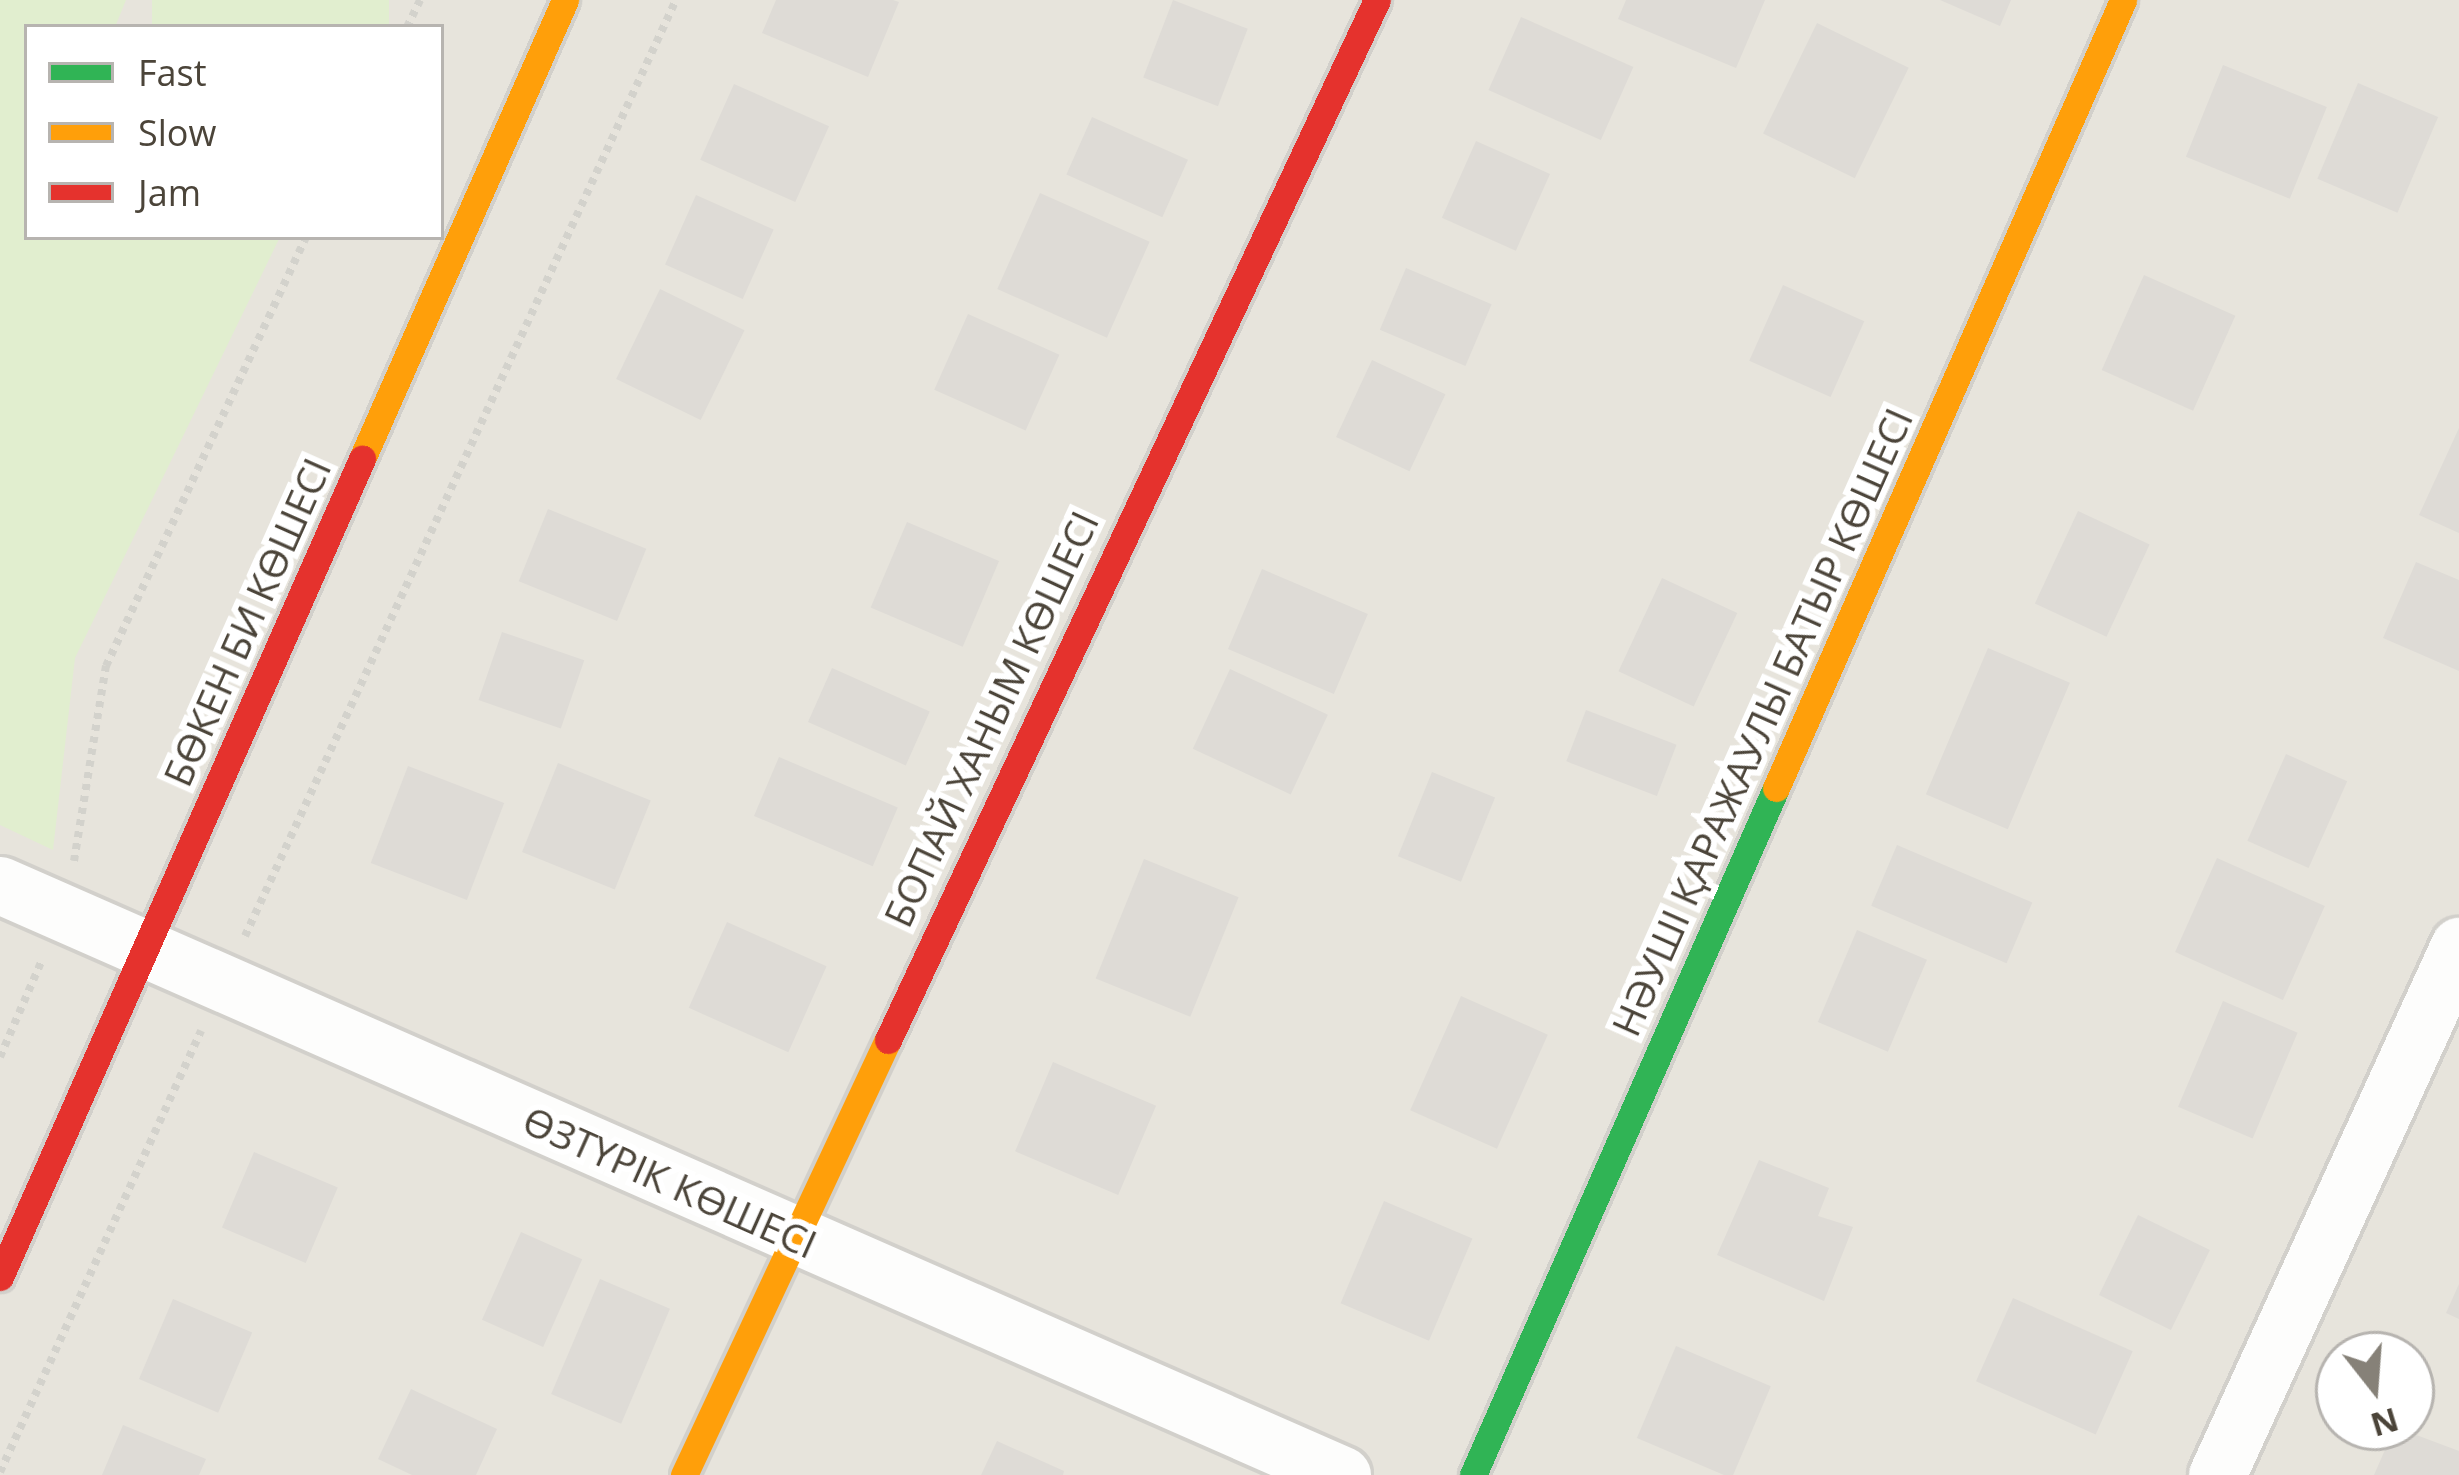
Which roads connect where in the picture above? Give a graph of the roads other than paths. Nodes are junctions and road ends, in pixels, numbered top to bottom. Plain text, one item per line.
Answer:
1 (565, 0) edge
2 (1377, 0) edge
3 (2122, 0) edge
4 (0, 885) edge
5 (2459, 946) edge
6 (144, 952) junction
7 (788, 1234) junction
8 (0, 1276) edge
9 (684, 1475) edge
10 (1342, 1475) edge
11 (1473, 1475) edge
12 (2217, 1475) edge

1 - 6 street, БӨКЕН БИ КӨШЕСІ
2 - 7 street, БОПАЙ ХАНЫМ КӨШЕСІ
3 - 11 street, НӘУШІ ҚАРАЖАУЛЫ БАТЫР КӨШЕСІ
4 - 6 street, ӨЗТҮРІК КӨШЕСІ
5 - 12 street
6 - 7 street, ӨЗТҮРІК КӨШЕСІ
6 - 8 street, БӨКЕН БИ КӨШЕСІ
7 - 9 street, БОПАЙ ХАНЫМ КӨШЕСІ
7 - 10 street, ӨЗТҮРІК КӨШЕСІ

